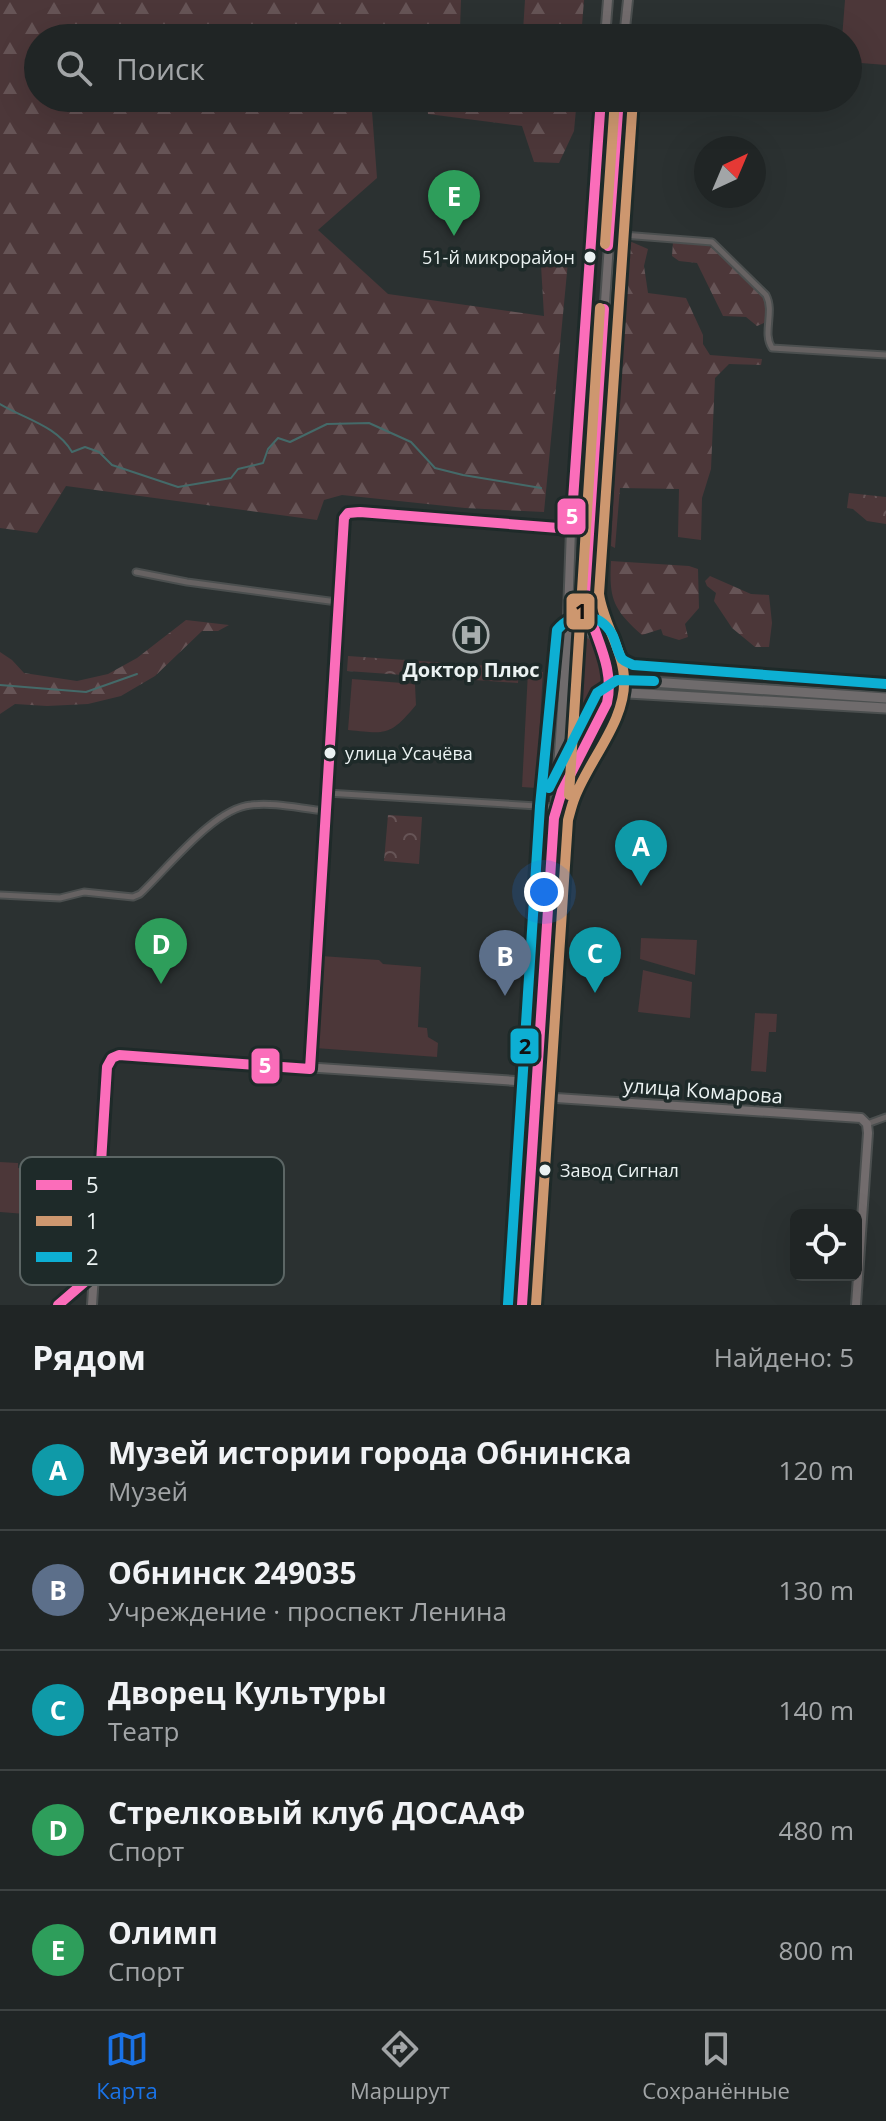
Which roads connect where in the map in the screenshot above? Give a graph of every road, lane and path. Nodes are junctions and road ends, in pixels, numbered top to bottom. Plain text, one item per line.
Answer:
1 (608, 0) edge
2 (628, 0) edge
3 (606, 24) edge
4 (625, 24) edge
5 (600, 112) edge
6 (618, 112) edge
7 (591, 233) junction
8 (609, 234) junction
9 (886, 355) edge
10 (571, 529) junction
11 (136, 572) dead end
12 (337, 602) junction
13 (599, 639) junction
14 (567, 643) junction
15 (608, 667) junction
16 (637, 681) junction
17 (635, 694) junction
18 (886, 698) edge
19 (607, 703) junction
20 (886, 708) edge
21 (561, 727) junction
22 (593, 731) junction
23 (327, 793) junction
24 (326, 811) junction
25 (554, 813) junction
26 (0, 895) edge
27 (310, 1069) junction
28 (536, 1089) junction
29 (886, 1117) edge
30 (867, 1124) junction
31 (101, 1157) edge
32 (81, 1285) edge
33 (93, 1285) edge
34 (58, 1305) edge
35 (92, 1305) edge
36 (522, 1305) edge
37 (856, 1305) edge

1 - 3 street
2 - 4 street
5 - 7 street
6 - 8 street
7 - 8 street
7 - 10 street
8 - 9 street
8 - 13 street
10 - 12 street
10 - 14 street
11 - 12 street
12 - 23 street
13 - 14 main road
13 - 15 main road
14 - 21 main road
15 - 16 main road
15 - 19 main road
16 - 17 main road
16 - 18 main road
17 - 19 main road
17 - 20 main road
19 - 22 main road
21 - 22 main road
21 - 25 main road
22 - 25 main road
23 - 24 street
23 - 25 street
24 - 26 street
24 - 27 street
25 - 28 main road
27 - 28 street, улица Комарова
27 - 31 street, улица Комарова
28 - 30 street, улица Комарова
28 - 36 main road
29 - 30 street
30 - 37 street
32 - 34 street
33 - 35 street

